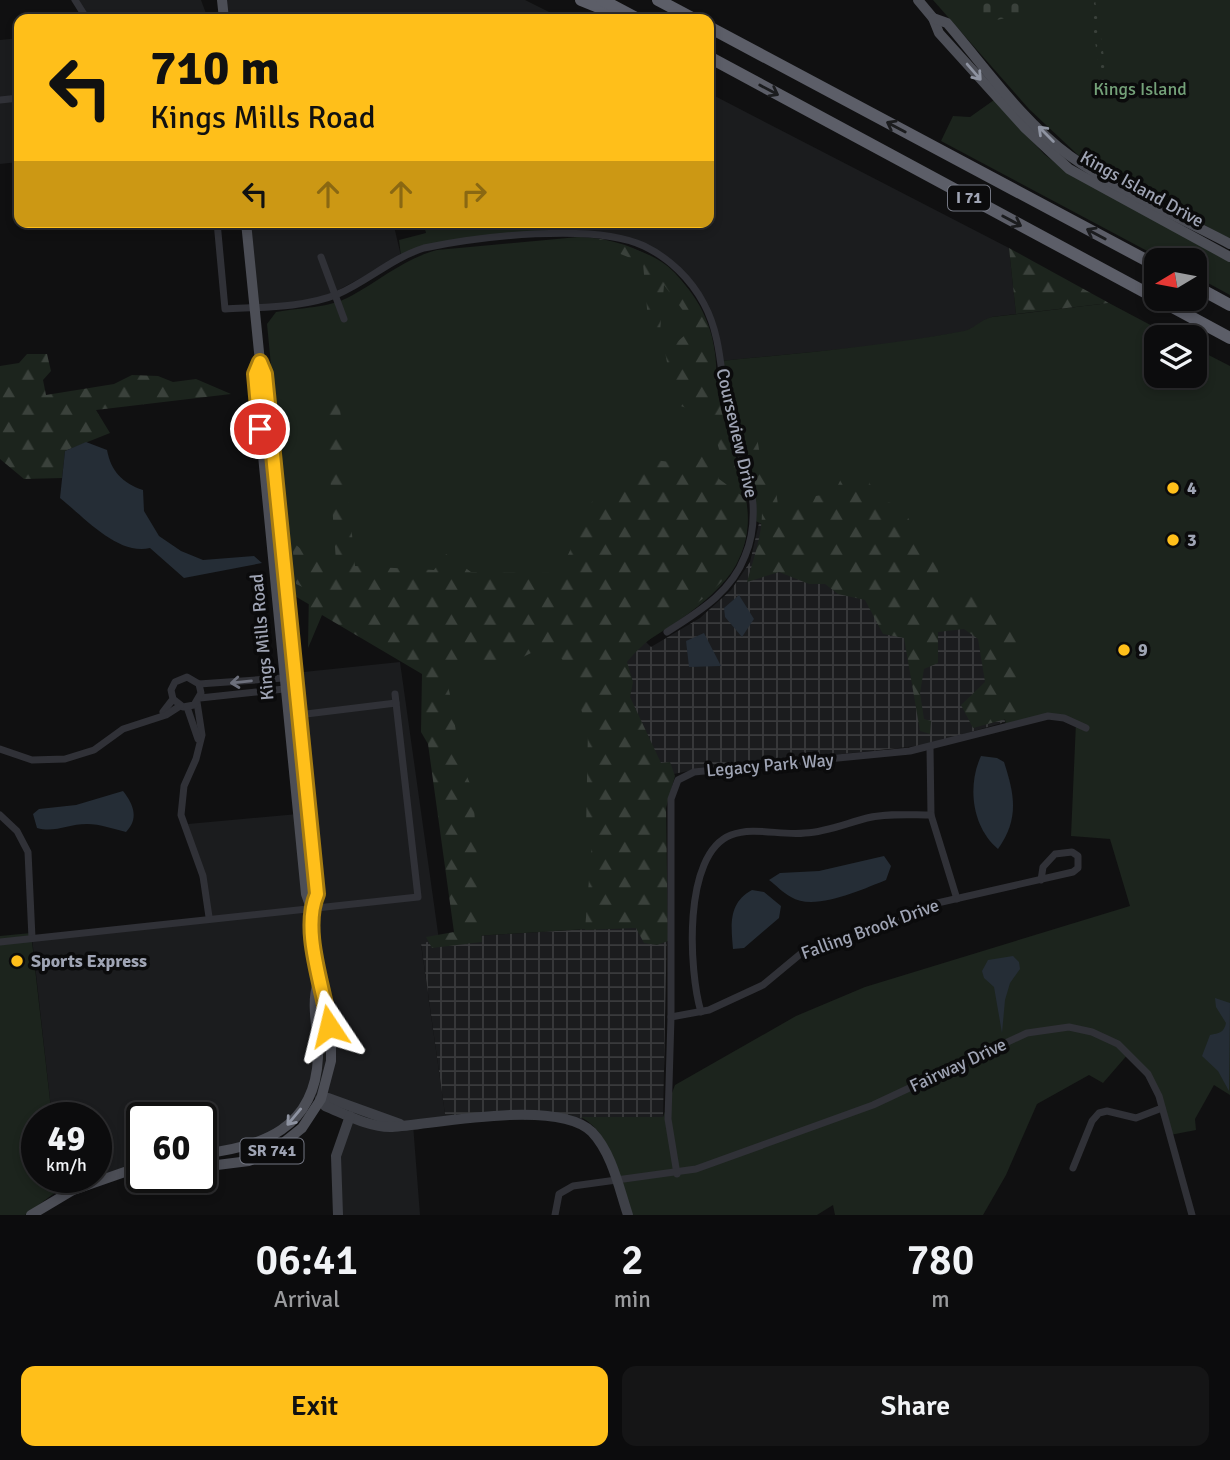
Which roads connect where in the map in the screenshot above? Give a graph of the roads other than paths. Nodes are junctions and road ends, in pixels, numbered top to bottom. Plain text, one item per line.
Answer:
1 (581, 0) edge
2 (602, 0) edge
3 (658, 0) edge
4 (918, 0) edge
5 (616, 14) edge
6 (629, 14) edge
7 (685, 14) edge
8 (933, 18) junction
9 (714, 30) edge
10 (714, 60) edge
11 (217, 228) edge
12 (247, 228) edge
13 (1230, 244) edge
14 (321, 257) dead end
15 (1230, 257) edge
16 (1144, 259) edge
17 (1208, 293) edge
18 (335, 295) junction
19 (1230, 304) edge
20 (254, 307) junction
21 (344, 319) dead end
22 (1230, 338) edge
23 (260, 362) junction
24 (667, 632) dead end
25 (284, 683) junction
26 (199, 684) junction
27 (395, 694) dead end
28 (173, 699) junction
29 (199, 700) junction
30 (396, 703) junction
31 (183, 706) junction
32 (298, 715) junction
33 (160, 717) junction
34 (1086, 729) dead end
35 (199, 745) junction
36 (930, 747) junction
37 (0, 749) edge
38 (0, 815) edge
39 (931, 815) junction
40 (1041, 880) junction
41 (957, 899) junction
42 (311, 908) junction
43 (209, 917) junction
44 (32, 938) junction
45 (0, 942) edge
46 (701, 1012) junction
47 (671, 1017) junction
48 (318, 1098) junction
49 (1162, 1108) junction
50 (350, 1116) junction
51 (401, 1125) junction
52 (217, 1152) edge
53 (217, 1165) edge
54 (1073, 1168) dead end
55 (126, 1171) edge
56 (677, 1174) junction
57 (617, 1181) junction
58 (31, 1215) edge
59 (339, 1215) edge
60 (555, 1215) edge
61 (628, 1215) edge
62 (1192, 1215) edge

1 - 5 highway
2 - 6 highway
3 - 7 highway
4 - 8 main road, Kings Island Drive
13 -> 8 main road, Kings Island Drive
8 -> 15 main road, Kings Island Drive
16 -> 9 highway, I 71
10 -> 22 highway, I 71
11 - 20 street, Courseview Drive
12 - 20 main road, Kings Mills Road / SR 741
14 - 18 street
17 - 19 highway
18 - 20 street, Courseview Drive
18 - 21 street
18 - 24 street, Courseview Drive
20 - 23 main road, Kings Mills Road / SR 741
23 - 25 main road, Kings Mills Road / SR 741
23 - 32 main road, Kings Mills Road / SR 741
25 -> 26 street
25 - 29 street
25 - 42 main road, Kings Mills Road / SR 741
26 - 28 street
26 - 29 street
27 - 30 street
28 - 31 street
28 - 33 street
29 - 31 street
29 - 35 street
30 - 32 street
30 - 42 street
31 - 33 street
31 - 35 street
32 - 42 main road, Kings Mills Road / SR 741
33 - 37 street
34 - 36 street, Legacy Park Way
35 - 43 street
36 - 39 street
36 - 47 street, Legacy Park Way
38 - 44 street
39 - 41 street
39 - 46 street
40 - 40 street, Falling Brook Drive
40 - 41 street, Falling Brook Drive
41 - 46 street, Falling Brook Drive
42 - 43 street
42 - 48 main road, Kings Mills Road / SR 741
43 - 44 street
44 - 45 street
46 - 47 street, Falling Brook Drive
47 - 56 street, Legacy Park Way
48 - 50 street
48 - 51 street
48 -> 52 main road, SR 741
48 - 53 main road, SR 741
49 - 54 street
49 - 56 street, Fairway Drive
49 - 62 street, Fairway Drive
50 - 51 street
50 - 59 street
51 - 57 street
55 - 58 main road
56 - 57 street, Fairway Drive
57 - 60 street, Fairway Drive
57 - 61 street

